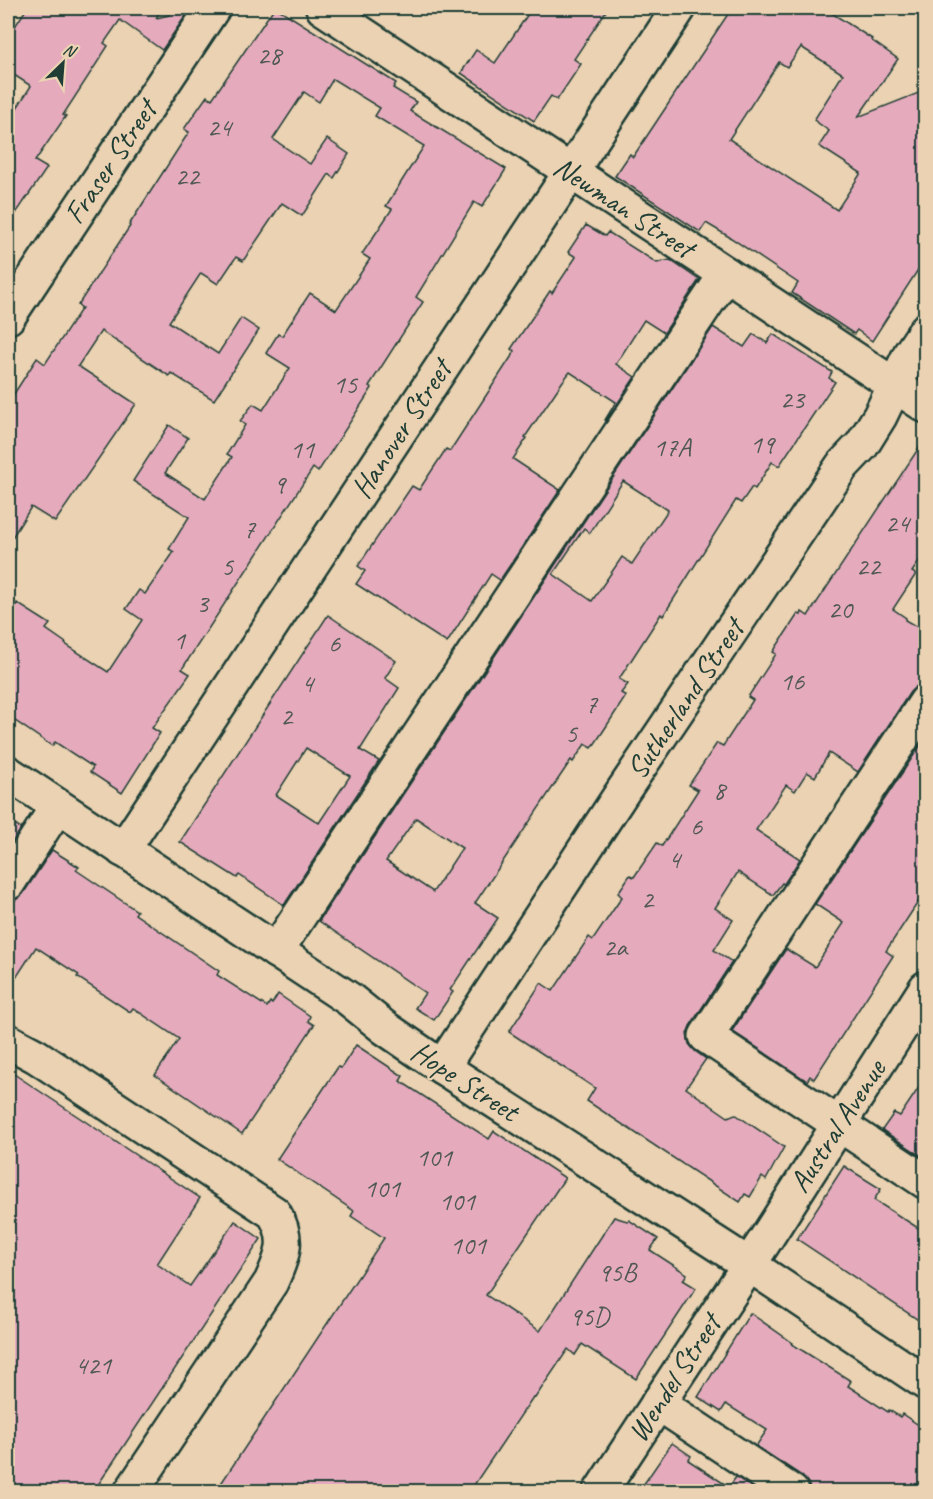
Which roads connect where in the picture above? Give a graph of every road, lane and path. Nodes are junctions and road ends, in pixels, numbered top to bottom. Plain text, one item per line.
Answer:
1 (213, 8) edge
2 (323, 8) edge
3 (680, 8) edge
4 (571, 172) junction
5 (726, 274) junction
6 (8, 317) edge
7 (926, 330) edge
8 (894, 385) junction
9 (926, 406) edge
10 (926, 702) edge
11 (8, 773) edge
12 (57, 807) junction
13 (123, 850) junction
14 (8, 883) edge
15 (276, 951) junction
16 (926, 988) edge
17 (8, 1041) edge
18 (442, 1067) junction
19 (838, 1124) junction
20 (926, 1182) edge
21 (748, 1264) junction
22 (926, 1383) edge
23 (658, 1403) junction
24 (130, 1491) edge
25 (600, 1491) edge
26 (792, 1491) edge

1 - 6 street, Fraser Street
2 - 4 street, Newman Street
3 - 4 street, Hanover Street
4 - 5 street, Newman Street
4 - 13 street, Hanover Street
5 - 8 street, Newman Street
5 - 15 street
7 - 8 street, Sutherland Street
8 - 9 street, Newman Street
8 - 18 street, Sutherland Street
10 - 19 street
11 - 12 street, Hope Street
12 - 13 street, Hope Street
12 - 14 street
13 - 15 street, Hope Street
15 - 18 street, Hope Street
16 - 19 street, Austral Avenue
17 - 24 street
18 - 21 street, Hope Street
19 - 20 street
19 - 21 street, Austral Avenue
21 - 22 street, Hope Street
21 - 23 street, Wendel Street
23 - 25 street, Wendel Street
23 - 26 street

